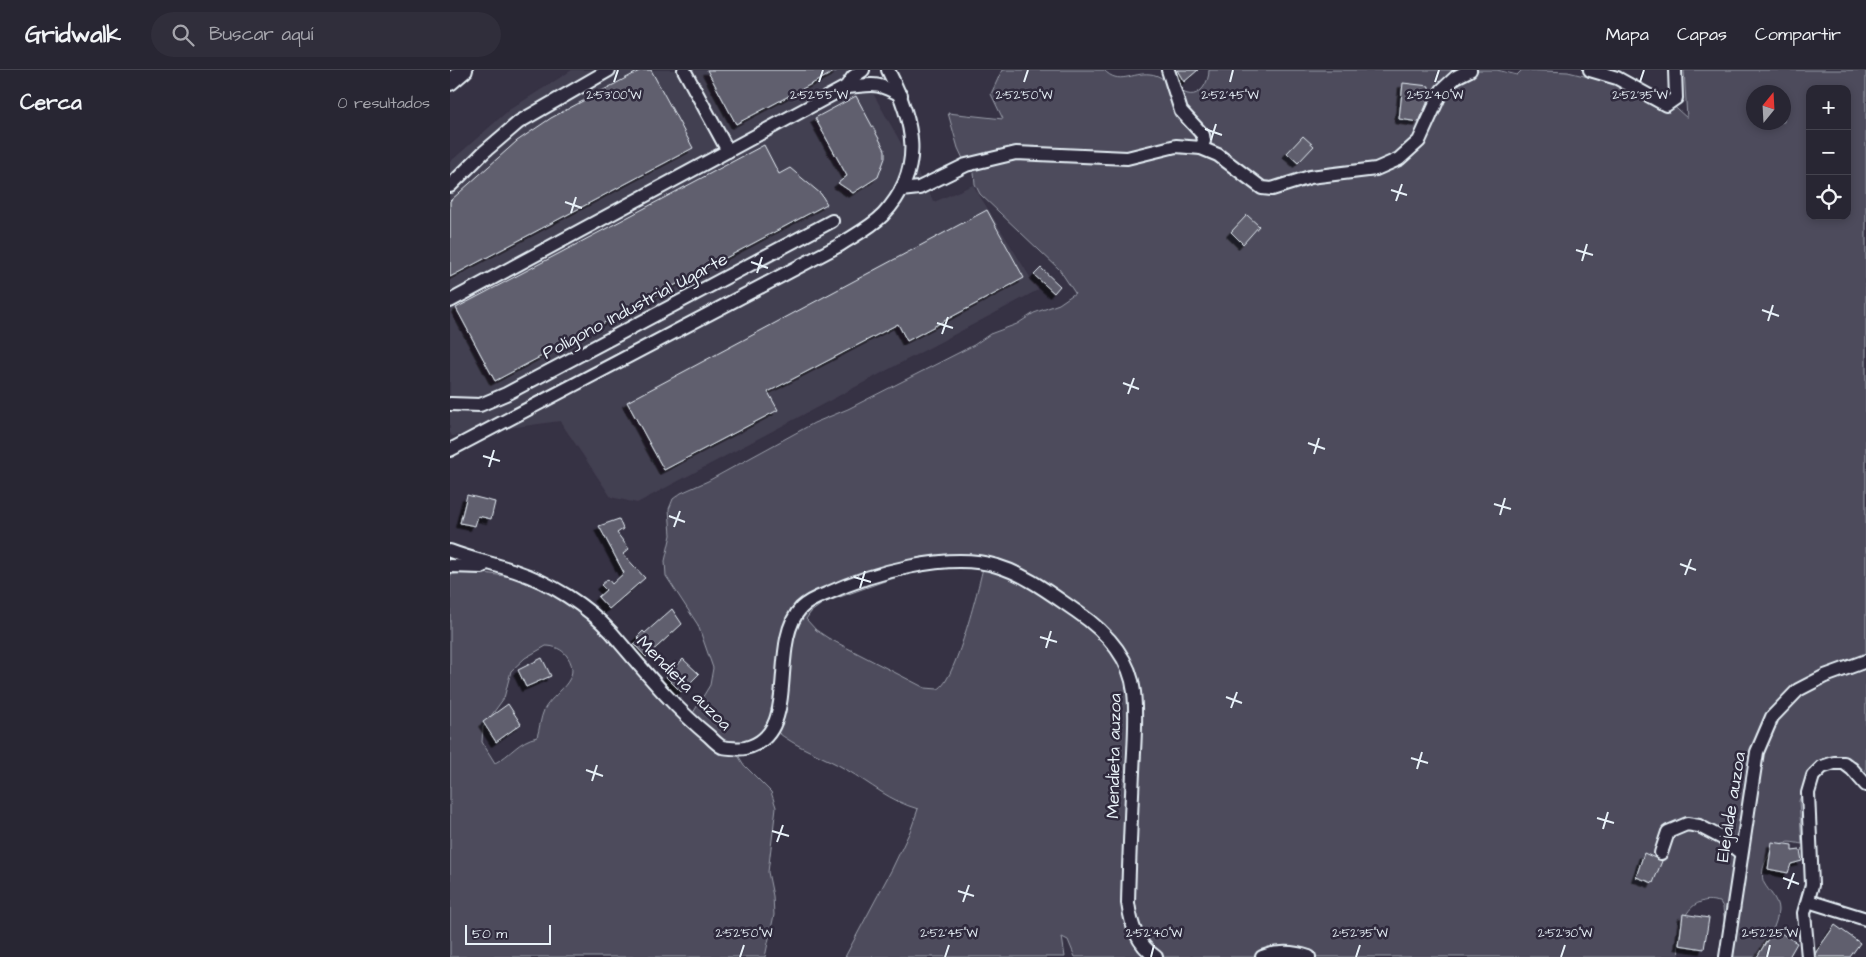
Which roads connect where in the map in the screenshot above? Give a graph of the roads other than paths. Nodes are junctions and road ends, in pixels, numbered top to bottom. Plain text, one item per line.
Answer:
1 (464, 70) edge
2 (609, 70) edge
3 (684, 70) edge
4 (883, 70) edge
5 (888, 70) edge
6 (1168, 70) edge
7 (1470, 70) edge
8 (1590, 70) edge
9 (1675, 70) edge
10 (854, 76) edge
11 (450, 82) edge
12 (871, 83) junction
13 (902, 96) junction
14 (1201, 148) junction
15 (728, 151) junction
16 (450, 186) edge
17 (900, 190) junction
18 (832, 221) dead end
19 (450, 300) edge
20 (450, 404) edge
21 (466, 443) junction
22 (450, 450) edge
23 (450, 455) edge
24 (450, 551) edge
25 (450, 566) edge
26 (520, 572) junction
27 (1866, 661) edge
28 (1866, 785) edge
29 (1661, 853) dead end
30 (1741, 853) junction
31 (1808, 901) junction
32 (1866, 919) edge
33 (1156, 957) edge
34 (1262, 957) edge
35 (1309, 957) edge
36 (1726, 957) edge
37 (1808, 957) edge

1 - 11 main road
2 - 16 street
3 - 15 street
4 - 12 street
5 - 13 street
6 - 14 street
7 - 14 street
8 - 9 street
10 - 12 street
10 - 15 street
12 - 13 street
13 - 17 street
14 - 17 street
15 - 19 street
17 - 21 street
18 - 20 street, Polígono Industrial Ugarte
21 - 22 street
21 - 23 street
24 - 26 street, Mendieta auzoa
25 - 26 street
26 - 33 street, Mendieta auzoa
27 - 30 street, Elejalde auzoa
28 - 31 street
29 - 30 street
30 - 36 street, Elejalde auzoa
31 - 32 street
31 - 37 street
34 - 35 street

